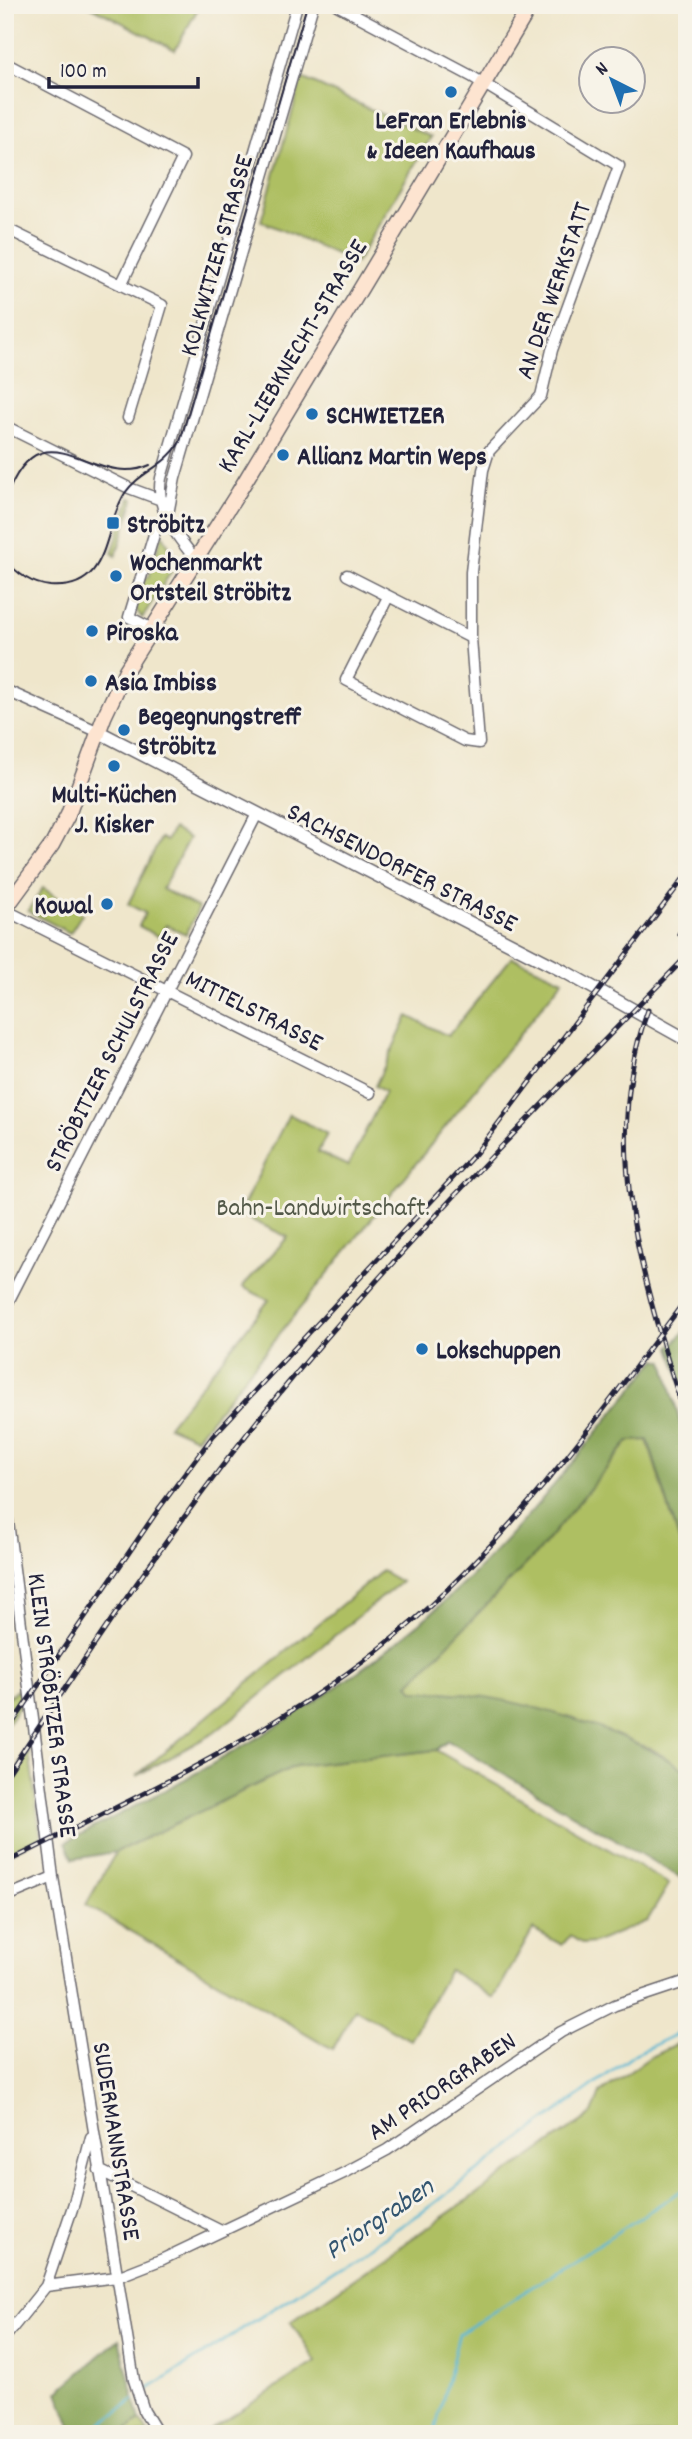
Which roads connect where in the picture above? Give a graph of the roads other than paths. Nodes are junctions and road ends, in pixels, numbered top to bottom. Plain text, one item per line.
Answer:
1 (297, 5) edge
2 (313, 5) edge
3 (337, 5) edge
4 (531, 5) edge
5 (5, 63) edge
6 (483, 84) junction
7 (5, 228) edge
8 (121, 285) junction
9 (128, 418) dead end
10 (5, 426) edge
11 (165, 501) junction
12 (167, 519) junction
13 (196, 560) junction
14 (347, 575) dead end
15 (388, 597) junction
16 (152, 629) junction
17 (471, 638) junction
18 (5, 690) edge
19 (99, 732) junction
20 (256, 816) junction
21 (5, 909) edge
22 (167, 989) junction
23 (687, 1040) edge
24 (370, 1093) dead end
25 (5, 1308) edge
26 (5, 1499) edge
27 (53, 1877) junction
28 (5, 1897) edge
29 (687, 1981) edge
30 (92, 2130) junction
31 (99, 2170) junction
32 (221, 2231) junction
33 (117, 2277) junction
34 (46, 2286) junction
35 (5, 2337) edge
36 (158, 2434) edge

1 - 11 street, KOLKWITZER STRASSE
2 - 11 street, KOLKWITZER STRASSE
3 - 6 street
4 - 6 main road, KARL-LIEBKNECHT-STRASSE
5 - 8 street
6 - 13 main road, KARL-LIEBKNECHT-STRASSE
6 - 17 street, AN DER WERKSTATT
7 - 8 street
8 - 9 street
10 - 11 street
11 - 12 street, KOLKWITZER STRASSE
12 - 13 street
12 - 16 street, KOLKWITZER STRASSE
13 - 16 main road, KARL-LIEBKNECHT-STRASSE
14 - 15 street
15 - 17 street
15 - 17 street, AN DER WERKSTATT
16 - 19 main road, KARL-LIEBKNECHT-STRASSE
18 - 19 street
19 - 20 street, SACHSENDORFER STRASSE
19 - 21 main road
20 - 22 street, STRÖBITZER SCHULSTRASSE
20 - 23 street, SACHSENDORFER STRASSE
21 - 22 street, MITTELSTRASSE
22 - 24 street, MITTELSTRASSE
22 - 25 street, STRÖBITZER SCHULSTRASSE
26 - 27 street, KLEIN STRÖBITZER STRASSE
27 - 28 street
27 - 30 street, SUDERMANNSTRASSE
29 - 32 street, AM PRIORGRABEN
30 - 31 street, SUDERMANNSTRASSE
30 - 34 street
31 - 32 street
31 - 33 street, SUDERMANNSTRASSE
32 - 33 street, AM PRIORGRABEN
33 - 34 street, AM PRIORGRABEN
33 - 36 street, SUDERMANNSTRASSE
34 - 35 street

